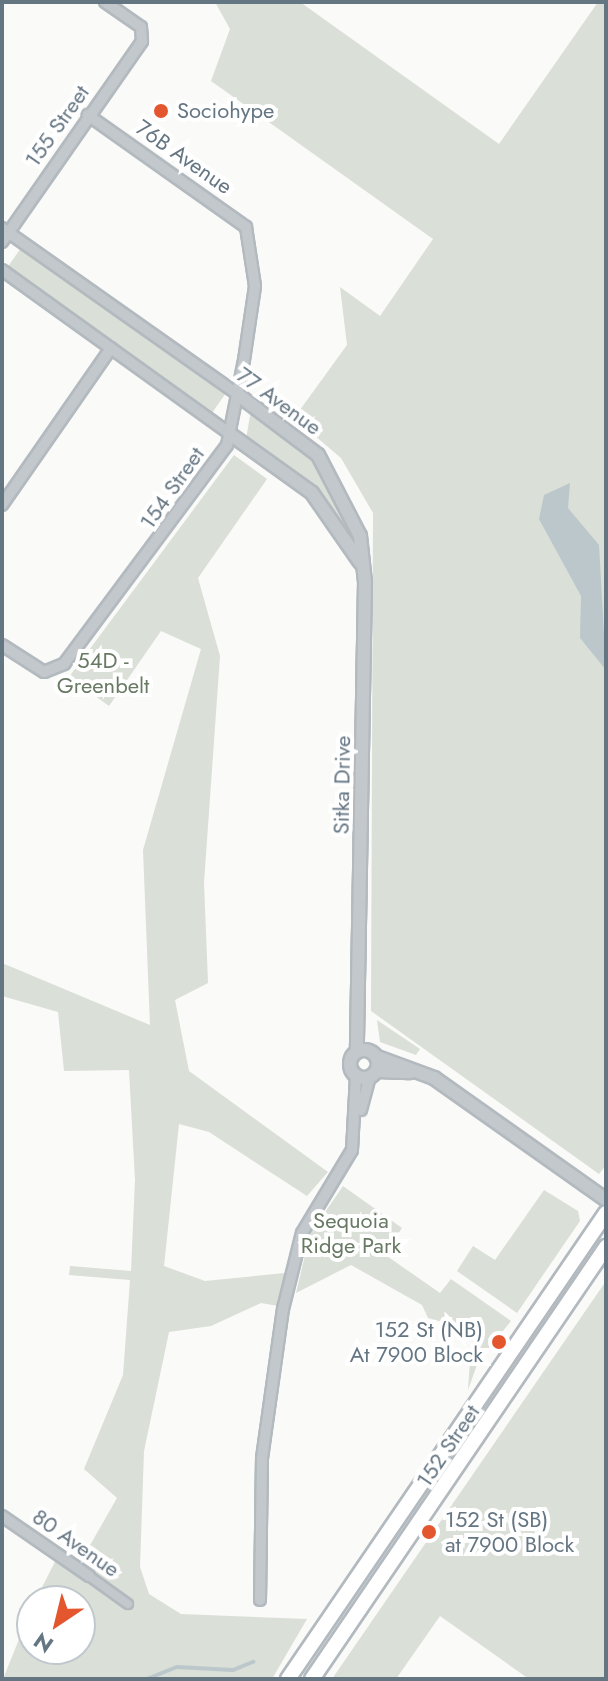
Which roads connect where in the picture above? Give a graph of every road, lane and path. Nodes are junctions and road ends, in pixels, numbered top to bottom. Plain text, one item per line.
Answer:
1 (105, 2) edge
2 (88, 115) junction
3 (4, 234) edge
4 (251, 237) joint
5 (2, 270) edge
6 (111, 348) junction
7 (237, 394) junction
8 (230, 434) junction
9 (2, 505) edge
10 (363, 568) junction
11 (2, 645) edge
12 (368, 1053) junction
13 (422, 1073) junction
14 (367, 1074) junction
15 (606, 1200) edge
16 (606, 1213) edge
17 (606, 1247) edge
18 (2, 1516) edge
19 (89, 1576) joint
20 (260, 1600) dead end
21 (128, 1604) dead end
22 (288, 1679) edge
23 (312, 1679) edge

1 - 2 street, 155 Street
2 - 3 street, 155 Street
2 - 4 street, 76B Avenue
3 - 7 street, 77 Avenue
4 - 7 street, 154 Street
5 - 6 street
6 - 8 street
6 - 9 street
7 - 8 street, 154 Street
7 - 10 street, 77 Avenue
8 - 10 street
8 - 11 street, 154 Street
10 - 12 street, Sitka Drive
12 - 13 street
12 - 14 street
12 - 14 street
13 - 14 street
13 - 15 street
14 - 20 street
16 - 22 main road, 152 Street
17 - 23 main road, 152 Street
18 - 19 street, 80 Avenue
19 - 21 street, 80 Avenue

